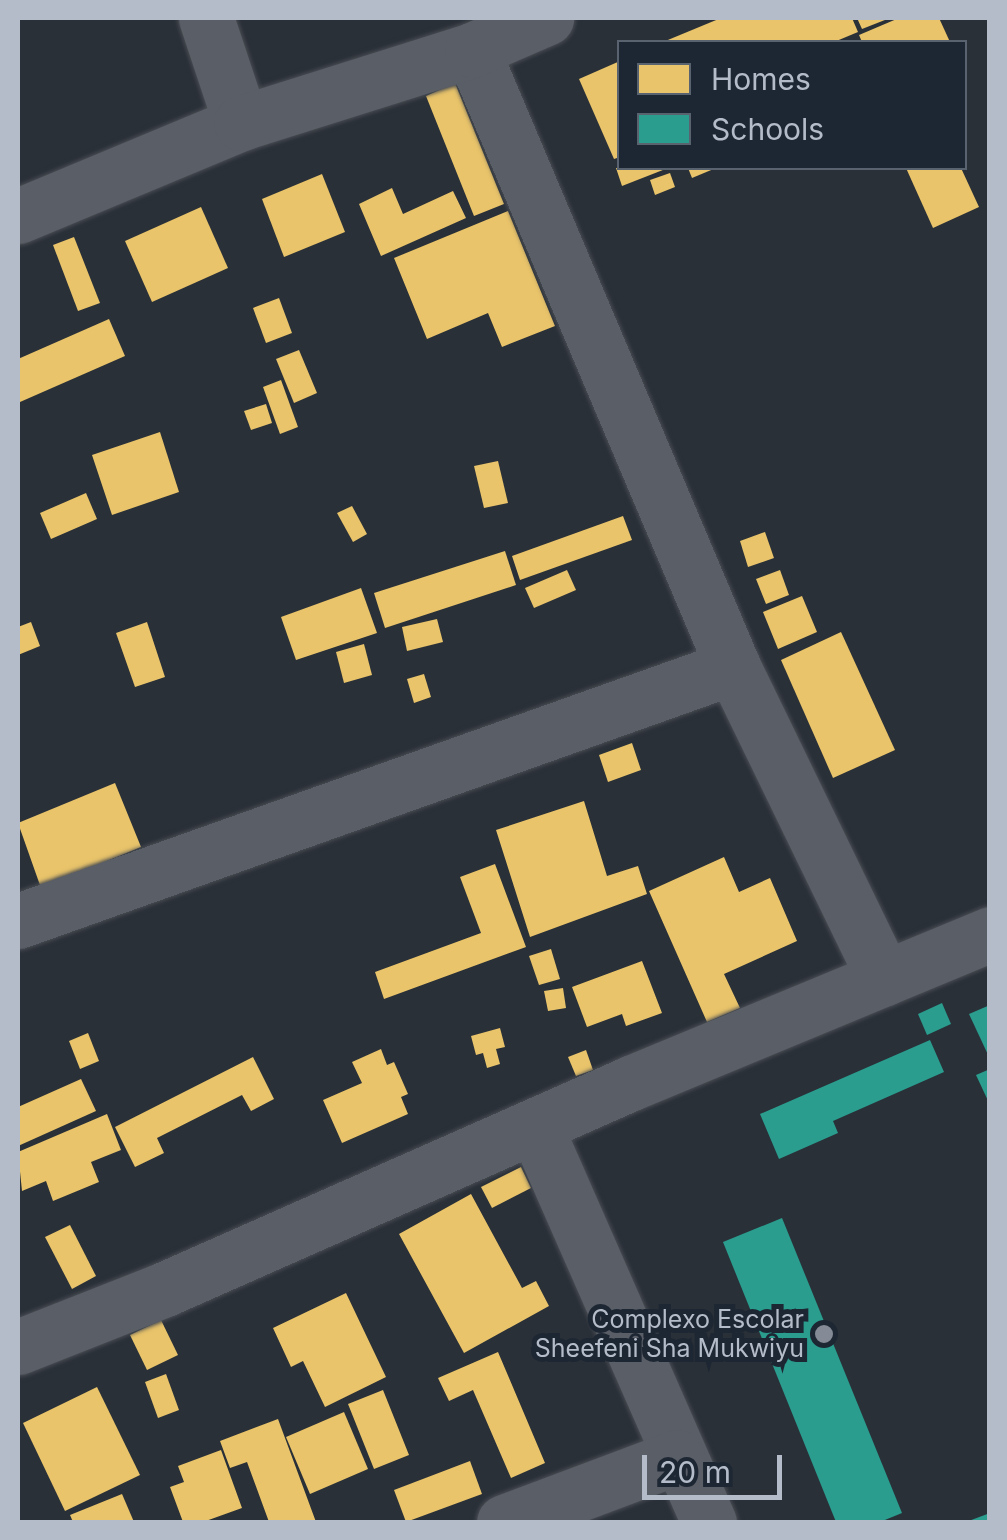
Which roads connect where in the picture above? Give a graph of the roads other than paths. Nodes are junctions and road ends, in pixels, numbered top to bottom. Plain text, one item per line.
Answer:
1 (206, 18) edge
2 (546, 18) edge
3 (472, 50) junction
4 (241, 123) junction
5 (18, 216) edge
6 (733, 667) junction
7 (18, 922) edge
8 (990, 934) edge
9 (884, 978) junction
10 (535, 1126) junction
11 (18, 1347) edge
12 (677, 1457) junction
13 (504, 1522) edge
14 (709, 1522) edge

1 - 4 street
2 - 3 street
3 - 4 street
3 - 6 street
4 - 5 street
6 - 7 street
6 - 9 street
8 - 9 street
9 - 10 street
10 - 11 street
10 - 12 street
12 - 13 street
12 - 14 street

